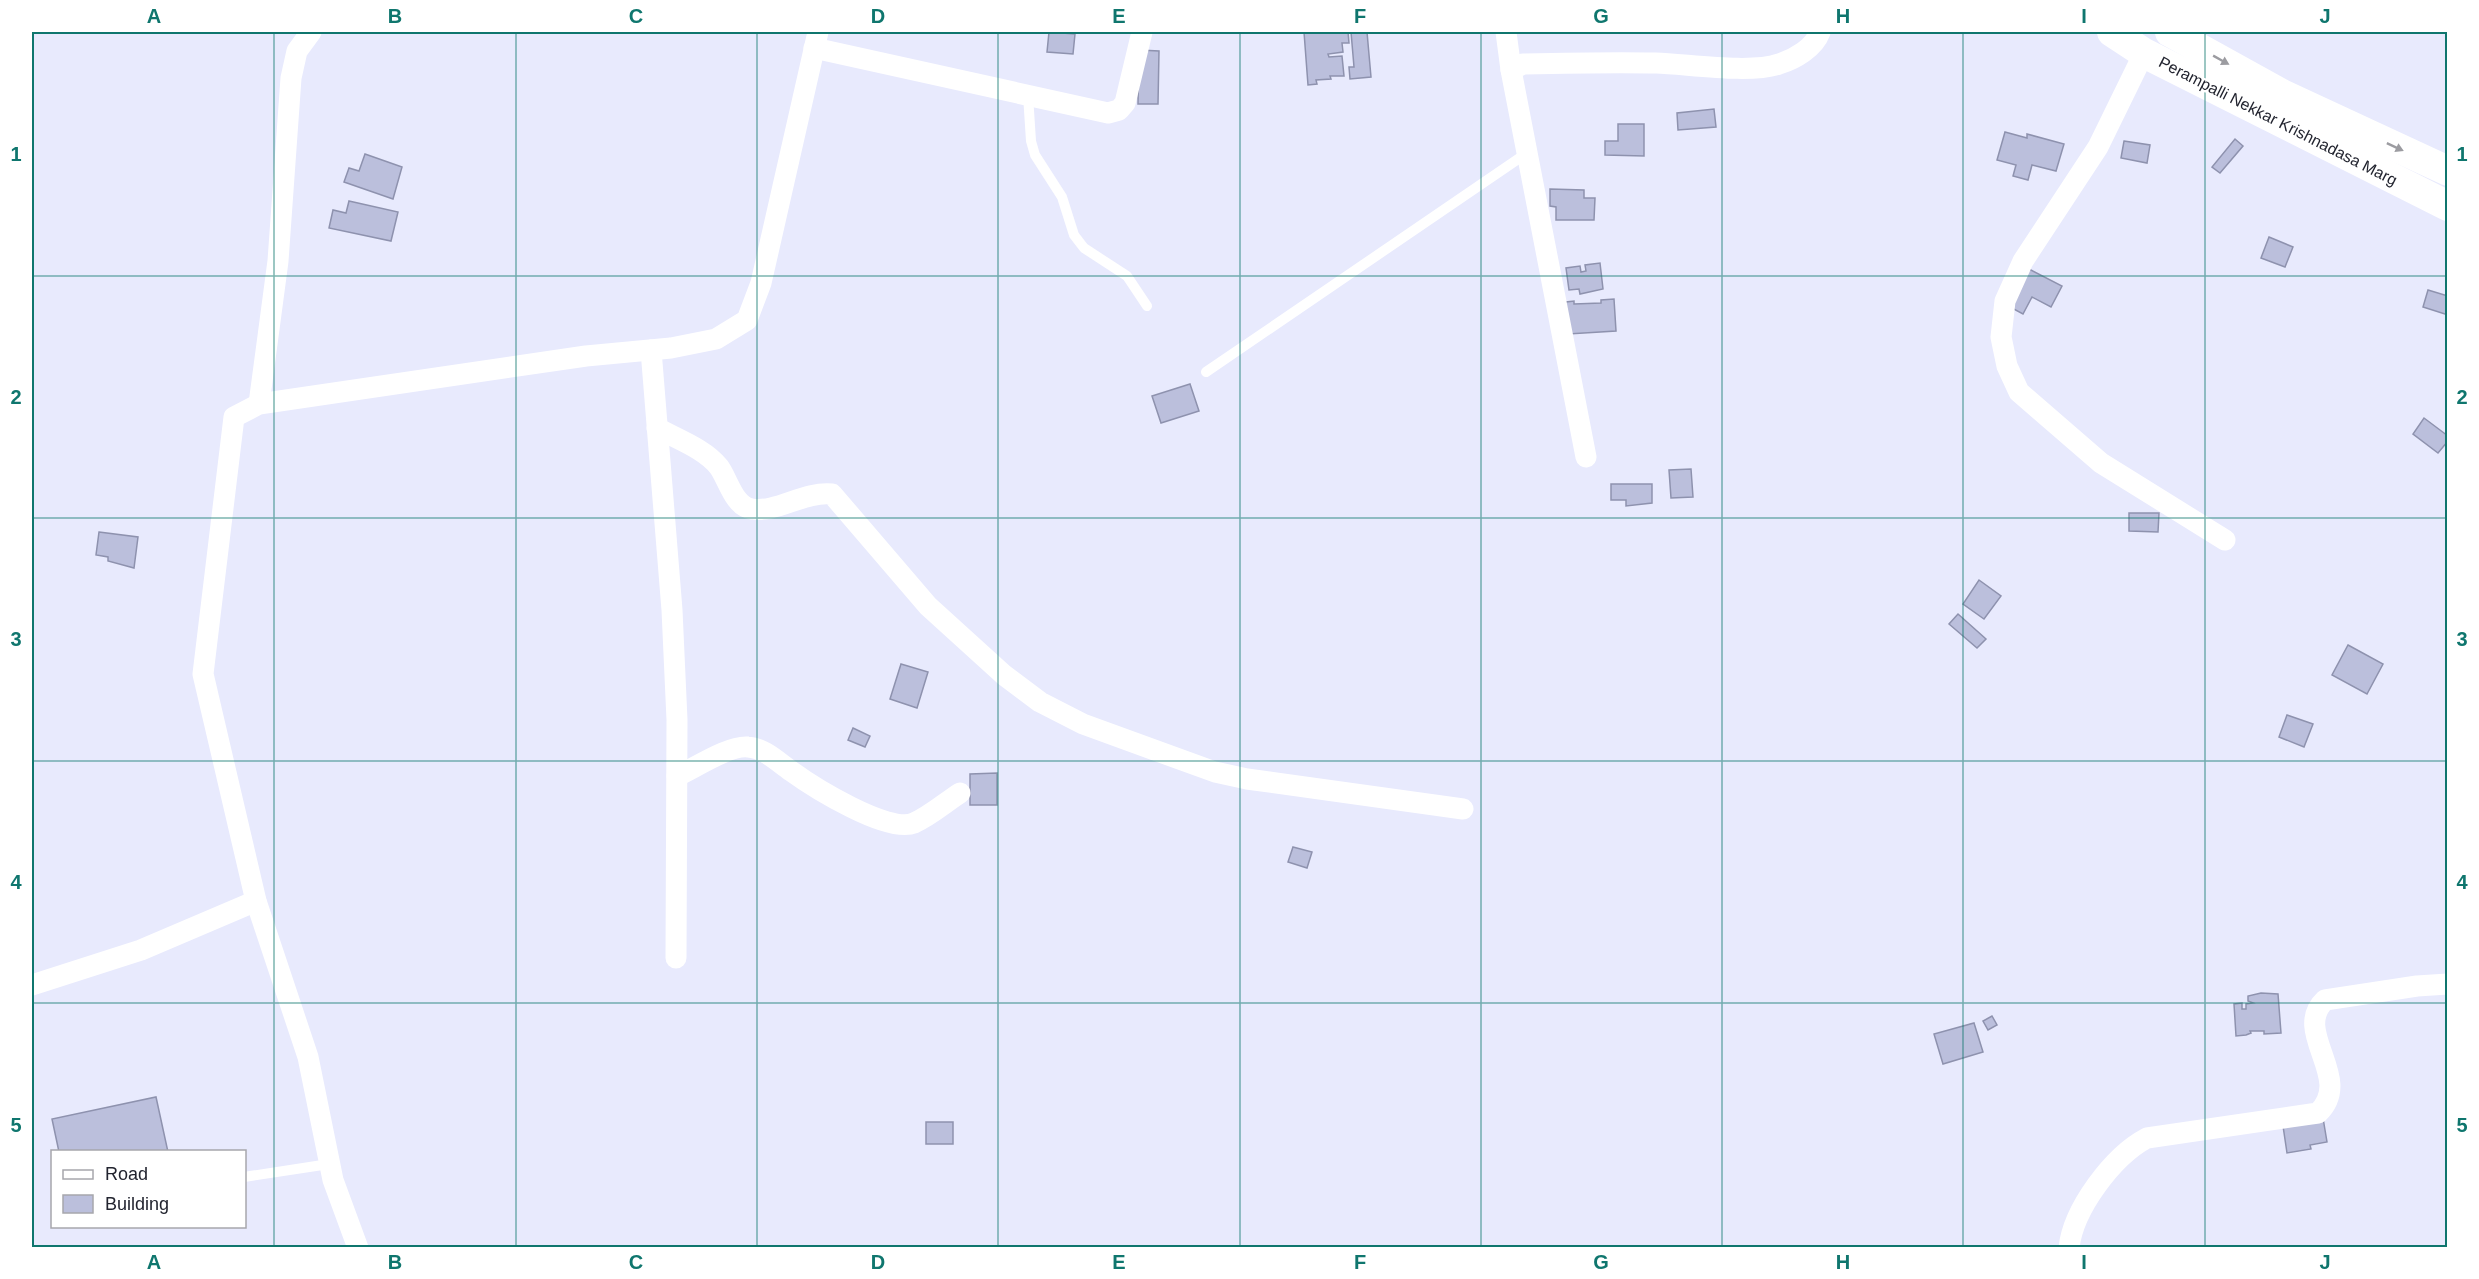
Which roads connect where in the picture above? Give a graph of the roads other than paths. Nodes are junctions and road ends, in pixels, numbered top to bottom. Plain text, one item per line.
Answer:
1 (311, 32) edge
2 (1142, 32) edge
3 (1506, 32) edge
4 (1820, 32) edge
5 (2112, 32) edge
6 (2170, 32) edge
7 (816, 40) edge
8 (2144, 53) junction
9 (1511, 70) junction
10 (1028, 95) junction
11 (1527, 153) junction
12 (2448, 171) edge
13 (2448, 206) edge
14 (1147, 306) dead end
15 (651, 350) junction
16 (1206, 372) dead end
17 (259, 404) junction
18 (657, 428) junction
19 (1586, 457) dead end
20 (2225, 540) dead end
21 (677, 776) junction
22 (960, 793) dead end
23 (1463, 809) dead end
24 (256, 901) junction
25 (676, 958) dead end
26 (2448, 984) edge
27 (32, 985) edge
28 (329, 1164) junction
29 (246, 1177) edge
30 (358, 1248) edge
31 (2069, 1248) edge

1 - 17 street
2 - 10 street
3 - 9 street
4 - 9 street
5 - 8 main road, Perampalli Nekkar Krishnadasa Marg
6 -> 12 main road
7 - 10 street
7 - 15 street
8 - 13 main road, Perampalli Nekkar Krishnadasa Marg
8 - 20 street
9 - 11 street
10 - 14 lane
11 - 16 lane
11 - 19 street
15 - 17 street
15 - 18 street
17 - 24 street
18 - 21 street
18 - 23 street
21 - 22 street
21 - 25 street
24 - 27 street
24 - 28 street
26 - 31 street
28 - 29 lane
28 - 30 street

